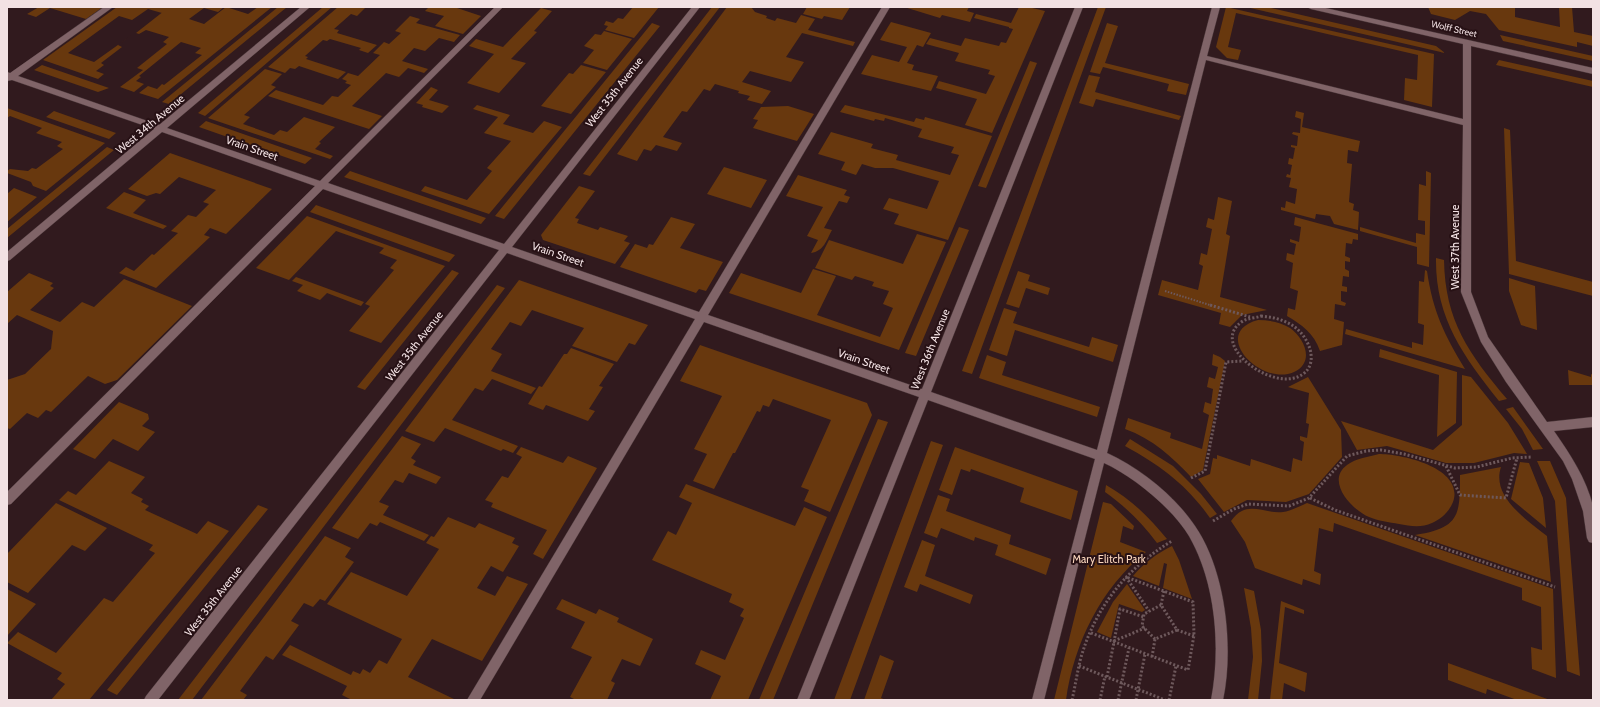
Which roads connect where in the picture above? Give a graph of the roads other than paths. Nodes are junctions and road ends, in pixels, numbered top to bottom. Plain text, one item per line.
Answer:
1 (109, 7) edge
2 (306, 7) edge
3 (499, 7) edge
4 (696, 7) edge
5 (886, 7) edge
6 (1079, 7) edge
7 (1216, 7) edge
8 (1311, 7) edge
9 (1467, 42) junction
10 (1203, 58) junction
11 (1593, 71) edge
12 (9, 77) edge
13 (1467, 123) junction
14 (161, 128) junction
15 (322, 184) junction
16 (506, 249) junction
17 (7, 257) edge
18 (701, 317) junction
19 (925, 395) junction
20 (1593, 422) edge
21 (1546, 427) junction
22 (1101, 456) junction
23 (7, 500) edge
24 (1593, 538) edge
25 (150, 700) edge
26 (473, 700) edge
27 (803, 700) edge
28 (1038, 700) edge
29 (1217, 700) edge

1 - 12 street
2 - 14 street, West 34th Avenue
3 - 15 street
4 - 16 street, West 35th Avenue
5 - 18 street
6 - 19 street, West 36th Avenue
7 - 10 street
8 - 9 street, Wolff Street
9 - 11 street, Wolff Street
9 - 13 street, West 37th Avenue
10 - 13 street
10 - 22 street
12 - 14 street, Vrain Street
13 - 21 street, West 37th Avenue
14 - 15 street, Vrain Street
14 - 17 street, West 34th Avenue
15 - 16 street, Vrain Street
15 - 23 street
16 - 18 street, Vrain Street
16 - 25 street, West 35th Avenue
18 - 19 street, Vrain Street
18 - 26 street
19 - 22 street, Vrain Street
19 - 27 street, West 36th Avenue
20 - 21 street
21 - 24 street, West 37th Avenue
22 - 28 street
22 - 29 street, Vrain Street

